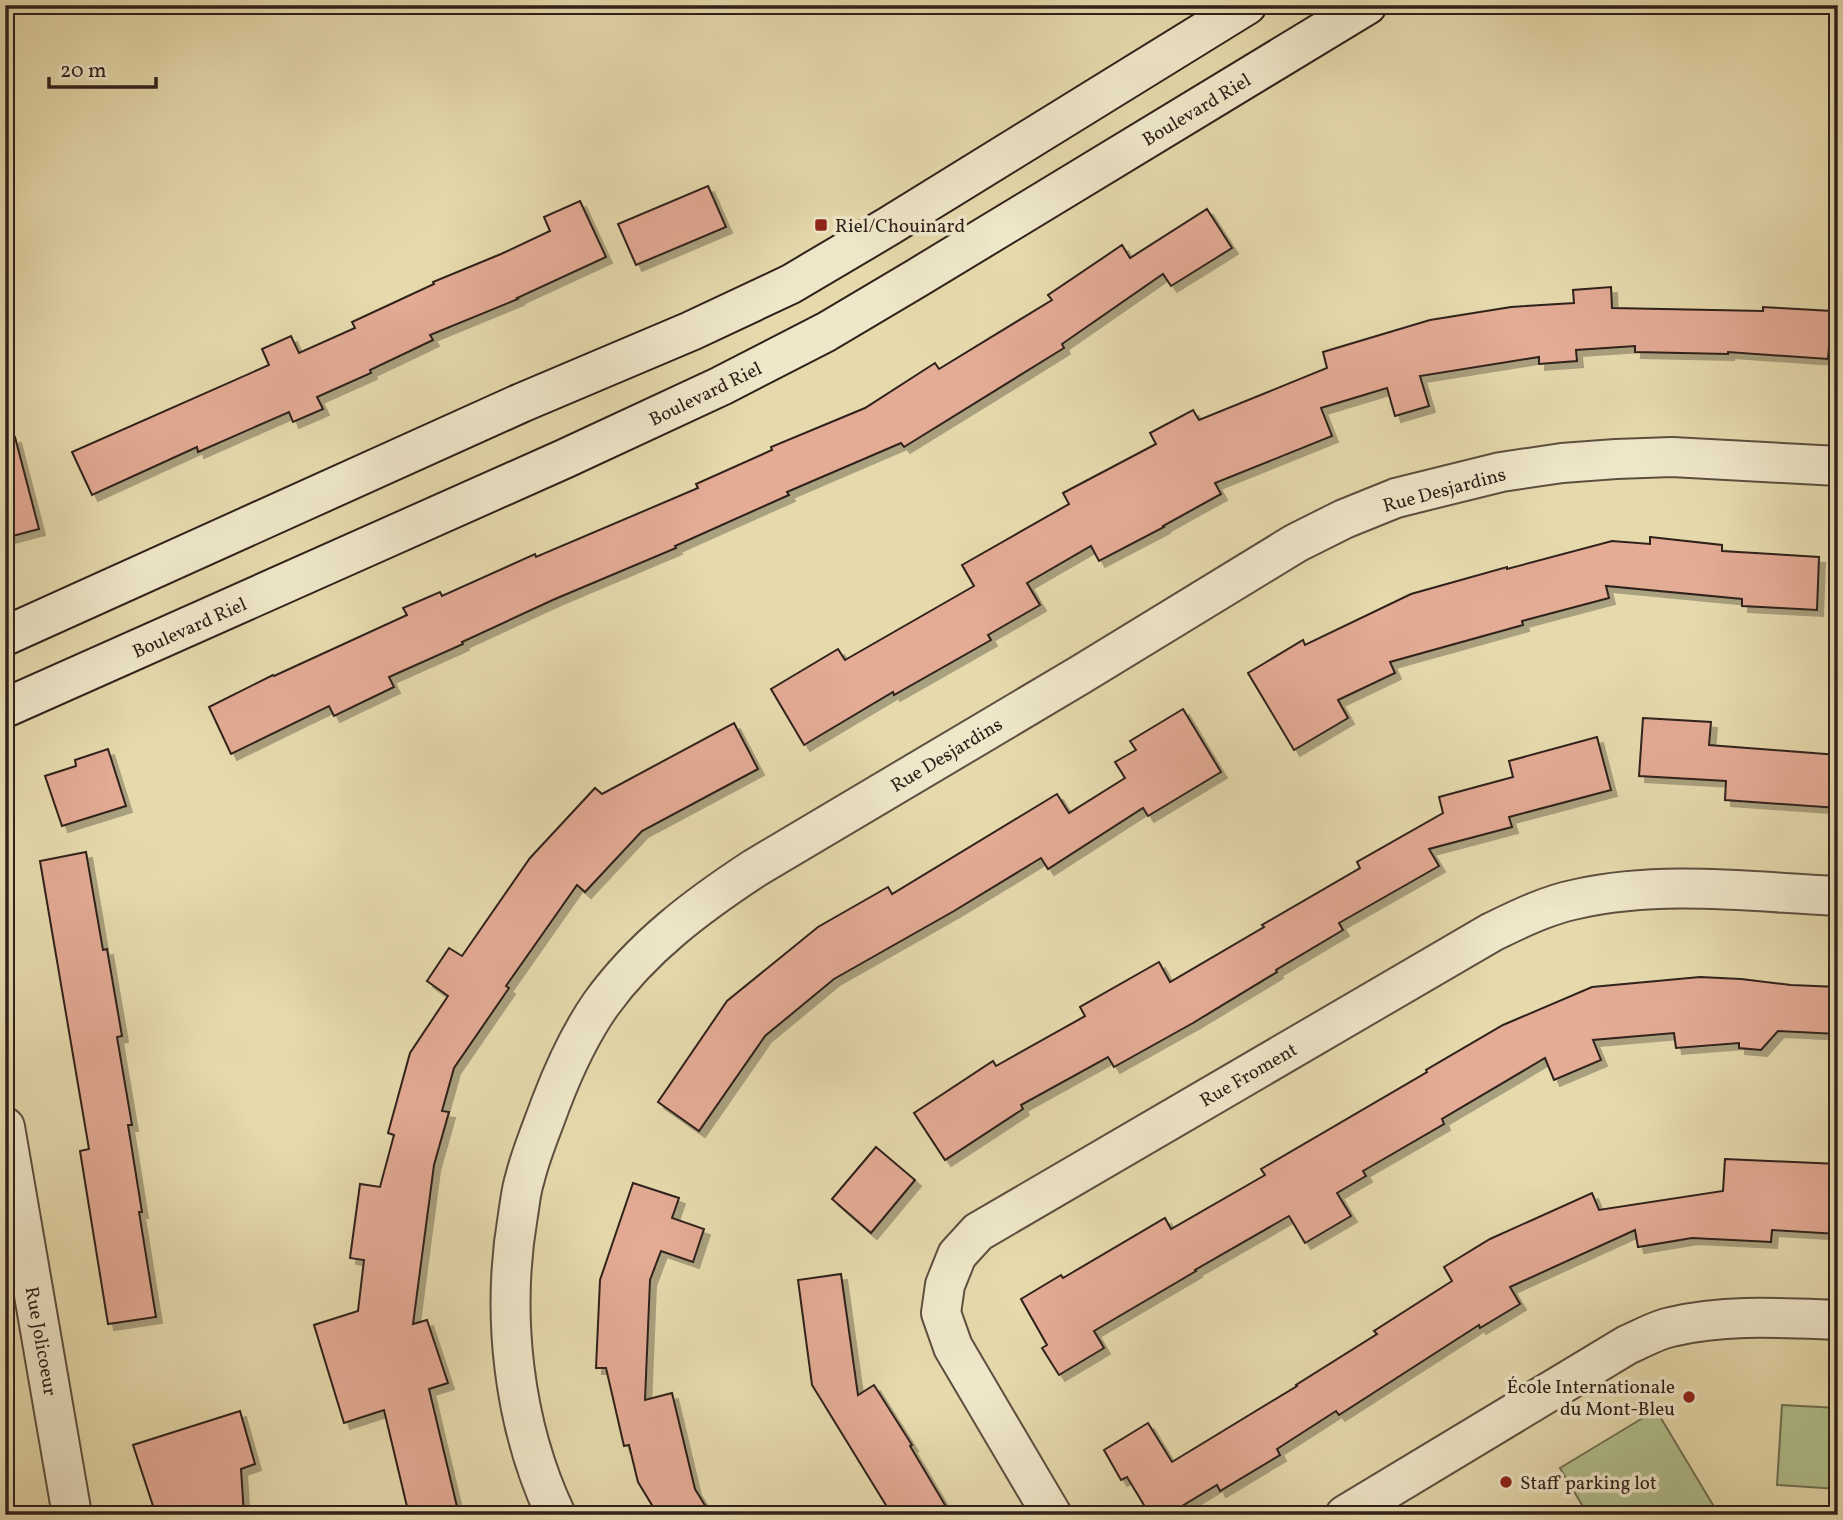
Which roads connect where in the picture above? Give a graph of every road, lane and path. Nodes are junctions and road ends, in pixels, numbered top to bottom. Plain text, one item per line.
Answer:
1 (1247, 5) edge
2 (1367, 5) edge
3 (889, 226) junction
4 (917, 278) junction
5 (1838, 466) edge
6 (5, 636) edge
7 (5, 709) edge
8 (1838, 896) edge
9 (5, 1127) edge
10 (1838, 1320) edge
11 (72, 1515) edge
12 (556, 1515) edge
13 (1052, 1515) edge
14 (1345, 1515) edge

1 - 3 street
2 - 4 street, Boulevard Riel
3 - 4 street
3 - 6 street
4 - 7 street, Boulevard Riel
5 - 12 street, Rue Desjardins
8 - 13 street, Rue Froment
9 - 11 street, Rue Jolicoeur
10 - 14 street

